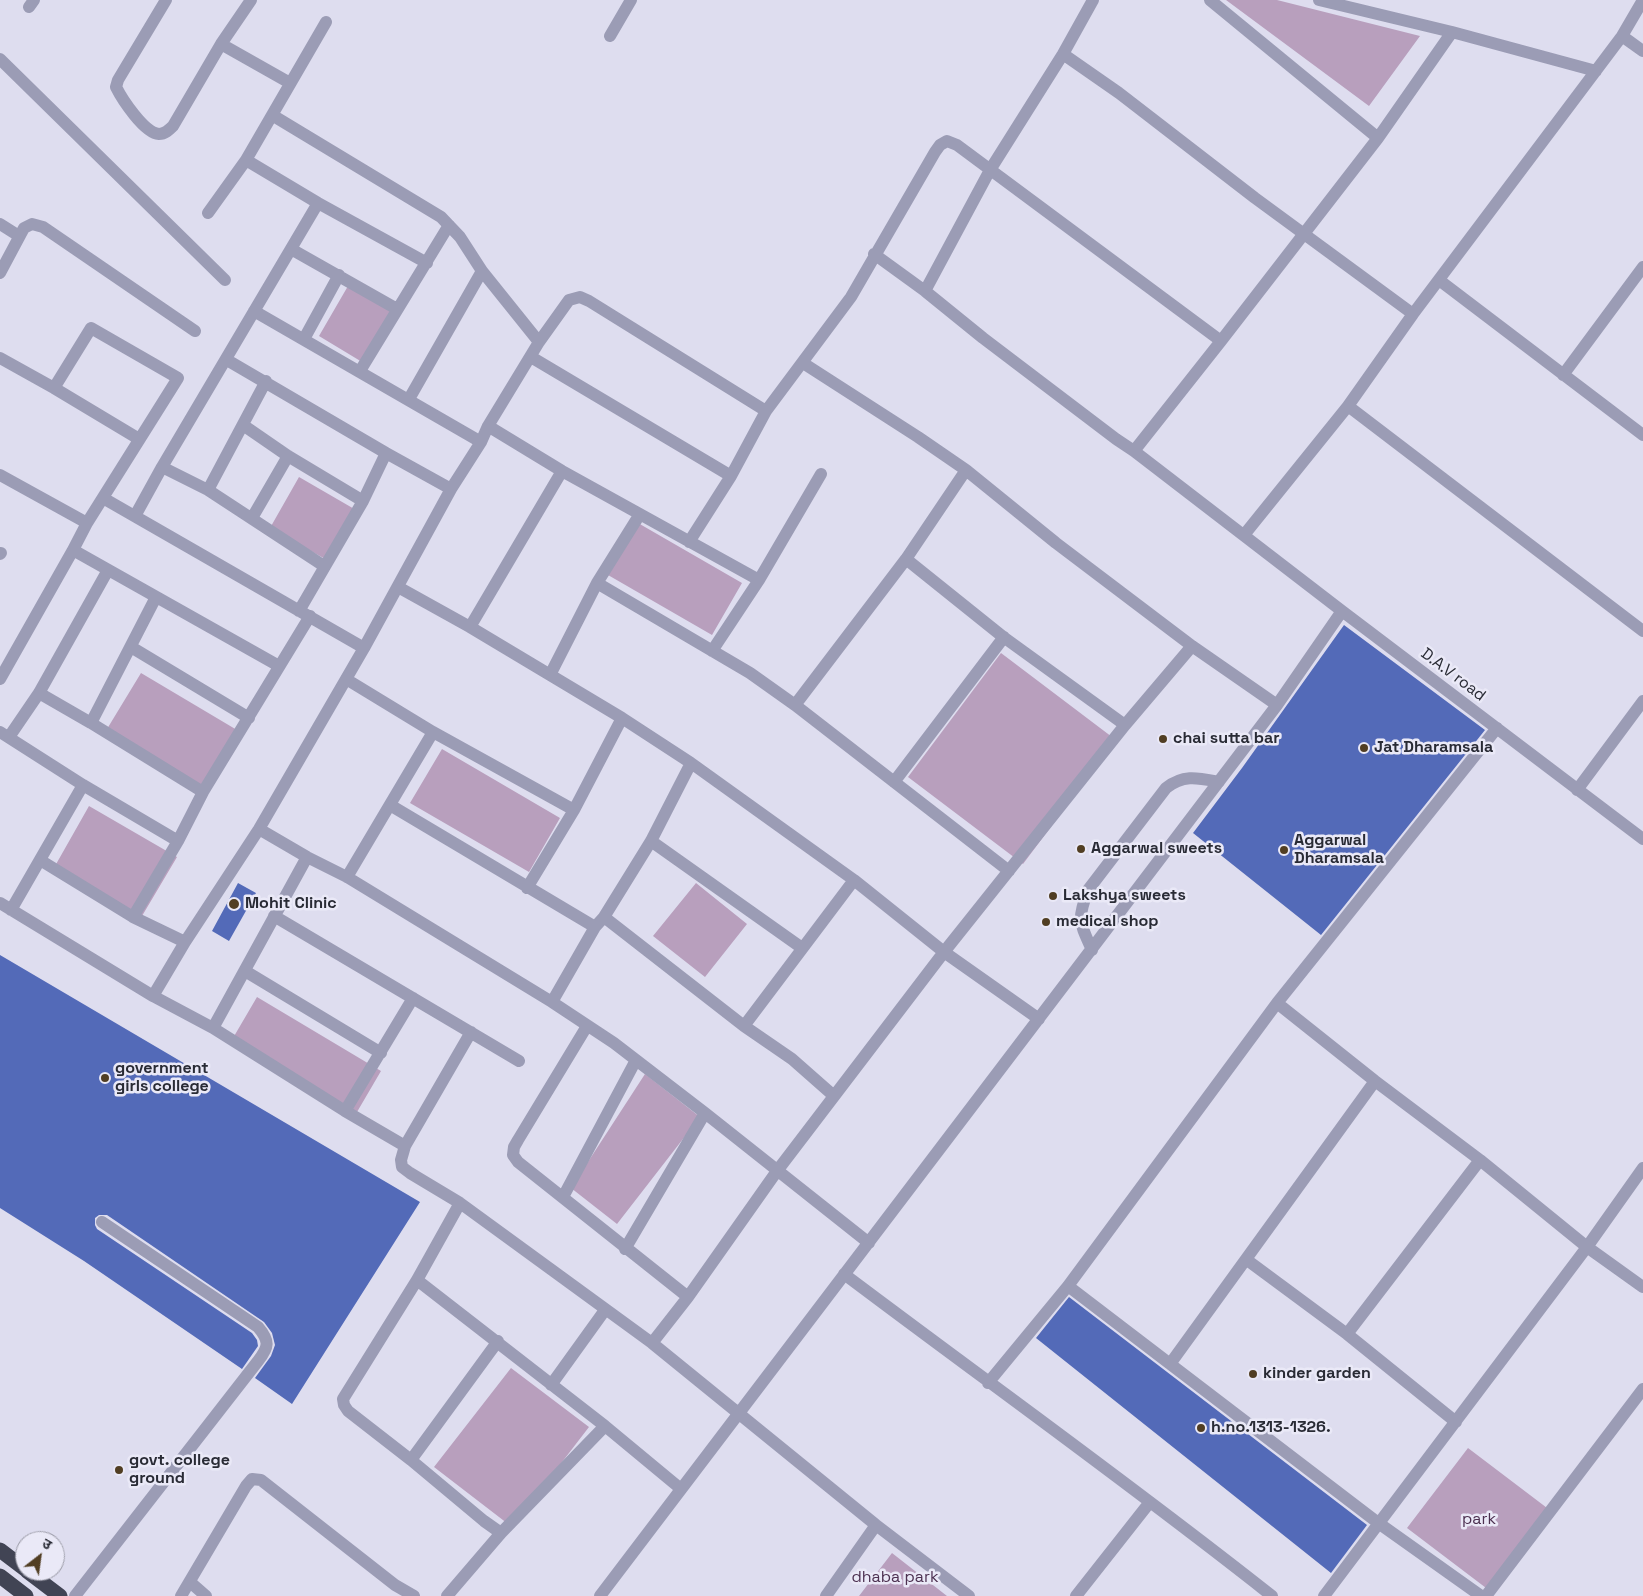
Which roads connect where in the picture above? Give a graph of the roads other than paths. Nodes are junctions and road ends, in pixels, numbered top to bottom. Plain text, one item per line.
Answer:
1 (166, 0) edge
2 (251, 0) edge
3 (631, 0) edge
4 (1093, 0) edge
5 (1210, 0) edge
6 (1319, 0) edge
7 (1643, 0) edge
8 (326, 22) dead end
9 (1452, 32) junction
10 (610, 36) dead end
11 (1622, 36) junction
12 (222, 44) junction
13 (1643, 51) edge
14 (1063, 54) junction
15 (0, 59) edge
16 (1596, 71) junction
17 (290, 83) junction
18 (272, 115) junction
19 (1378, 138) junction
20 (246, 160) junction
21 (990, 170) junction
22 (318, 203) junction
23 (208, 213) dead end
24 (0, 224) edge
25 (450, 225) junction
26 (1303, 234) junction
27 (19, 236) junction
28 (290, 248) junction
29 (874, 254) junction
30 (427, 262) junction
31 (1643, 267) edge
32 (482, 271) junction
33 (0, 273) edge
34 (339, 275) junction
35 (225, 280) dead end
36 (1439, 280) junction
37 (925, 291) junction
38 (396, 308) junction
39 (254, 311) junction
40 (1413, 314) junction
41 (195, 331) dead end
42 (304, 339) junction
43 (1221, 341) junction
44 (539, 342) junction
45 (531, 357) junction
46 (0, 358) edge
47 (227, 360) junction
48 (803, 363) junction
49 (360, 370) junction
50 (1563, 375) junction
51 (266, 381) junction
52 (54, 388) junction
53 (409, 398) junction
54 (1348, 406) junction
55 (766, 411) junction
56 (243, 425) junction
57 (488, 426) junction
58 (1643, 435) edge
59 (139, 439) junction
60 (481, 442) junction
61 (1134, 451) junction
62 (386, 453) junction
63 (288, 456) junction
64 (162, 467) junction
65 (966, 470) junction
66 (562, 472) junction
67 (821, 474) dead end
68 (0, 475) edge
69 (731, 476) junction
70 (451, 489) junction
71 (208, 490) junction
72 (103, 498) junction
73 (363, 501) junction
74 (640, 514) junction
75 (135, 516) junction
76 (252, 518) junction
77 (86, 523) junction
78 (1244, 536) junction
79 (689, 542) junction
80 (73, 550) junction
81 (906, 559) junction
82 (324, 566) junction
83 (108, 570) junction
84 (759, 580) junction
85 (598, 584) junction
86 (398, 587) junction
87 (156, 597) junction
88 (1342, 611) junction
89 (304, 613) junction
90 (470, 627) junction
91 (1643, 631) edge
92 (1004, 637) junction
93 (1192, 646) junction
94 (131, 647) junction
95 (364, 648) junction
96 (712, 651) junction
97 (279, 666) junction
98 (550, 675) junction
99 (0, 679) edge
100 (346, 679) junction
101 (39, 692) junction
102 (1643, 700) edge
103 (795, 705) junction
104 (1277, 706) junction
105 (249, 718) junction
106 (622, 718) junction
107 (91, 723) junction
108 (1125, 725) junction
109 (1497, 728) junction
110 (433, 732) junction
111 (4, 735) edge
112 (691, 763) junction
113 (894, 782) junction
114 (1219, 782) junction
115 (84, 785) junction
116 (1578, 790) junction
117 (203, 792) junction
118 (390, 806) junction
119 (574, 810) junction
120 (258, 829) junction
121 (1643, 839) edge
122 (178, 841) junction
123 (651, 841) junction
124 (307, 857) junction
125 (40, 860) junction
126 (1009, 871) junction
127 (347, 877) junction
128 (854, 880) junction
129 (527, 888) junction
130 (0, 903) edge
131 (11, 910) junction
132 (274, 916) junction
133 (133, 917) junction
134 (604, 917) junction
135 (595, 927) junction
136 (186, 942) junction
137 (802, 948) junction
138 (1092, 950) junction
139 (944, 952) junction
140 (245, 971) junction
141 (153, 996) junction
142 (413, 998) junction
143 (552, 1002) junction
144 (1278, 1004) junction
145 (1039, 1019) junction
146 (587, 1026) junction
147 (744, 1026) junction
148 (213, 1028) junction
149 (471, 1032) junction
150 (381, 1053) junction
151 (636, 1060) junction
152 (520, 1061) dead end
153 (1375, 1081) junction
154 (834, 1096) junction
155 (345, 1111) junction
156 (705, 1112) junction
157 (405, 1146) junction
158 (1480, 1160) junction
159 (1643, 1168) edge
160 (777, 1171) junction
161 (563, 1197) junction
162 (460, 1203) junction
163 (102, 1222) dead end
164 (870, 1244) junction
165 (1587, 1247) junction
166 (625, 1249) junction
167 (1247, 1260) junction
168 (844, 1274) junction
169 (417, 1280) junction
170 (1068, 1286) junction
171 (1643, 1287) edge
172 (688, 1298) junction
173 (605, 1310) junction
174 (1347, 1334) junction
175 (498, 1341) junction
176 (652, 1343) junction
177 (1170, 1364) junction
178 (988, 1383) junction
179 (551, 1385) junction
180 (1643, 1389) edge
181 (739, 1413) junction
182 (1456, 1422) junction
183 (605, 1426) junction
184 (411, 1460) junction
185 (681, 1489) junction
186 (1150, 1502) junction
187 (1379, 1524) junction
188 (876, 1525) junction
189 (501, 1533) junction
190 (0, 1550) edge
191 (15, 1562) edge
192 (0, 1576) edge
193 (40, 1581) edge
194 (190, 1582) junction
195 (26, 1596) edge
196 (60, 1596) edge
197 (75, 1596) edge
198 (181, 1596) edge
199 (206, 1596) edge
200 (414, 1596) edge
201 (447, 1596) edge
202 (600, 1596) edge
203 (826, 1596) edge
204 (969, 1596) edge
205 (1076, 1596) edge
206 (1271, 1596) edge
207 (1324, 1596) edge
208 (1481, 1596) edge
209 (1486, 1596) edge

1 - 12 street
2 - 12 street
3 - 10 street
4 - 14 street
5 - 19 street
6 - 9 street
7 - 11 street
8 - 17 street
9 - 16 street
9 - 19 street
11 - 13 street
11 - 16 street
12 - 17 street
14 - 21 street
14 - 26 street
15 - 35 street
16 - 36 street
17 - 18 street
18 - 20 street
18 - 25 street
19 - 26 street
20 - 22 street
20 - 23 street
21 - 29 street
21 - 37 street
21 - 43 street
22 - 28 street
22 - 30 street
24 - 27 street
25 - 30 street
25 - 32 street
26 - 40 street
26 - 43 street
27 - 33 street
27 - 41 street
28 - 34 street
28 - 39 street
29 - 37 street, D.A.V road
29 - 48 street
30 - 38 street
31 - 50 street
32 - 44 street
32 - 53 street
34 - 38 street
34 - 42 street
36 - 40 street
36 - 50 street
37 - 61 street, D.A.V road
38 - 49 street
39 - 42 street
39 - 47 street
40 - 54 street
42 - 49 street
43 - 61 street
44 - 45 street
44 - 55 street
45 - 57 street
45 - 69 street
46 - 52 street
47 - 51 street
47 - 64 street
48 - 55 street
48 - 65 street
49 - 53 street
50 - 58 street
51 - 56 street
51 - 62 street
52 - 59 street
52 - 59 street
53 - 60 street
54 - 78 street
54 - 91 street
55 - 69 street
56 - 63 street
56 - 71 street
57 - 60 street
57 - 66 street
59 - 72 street
60 - 70 street
61 - 78 street, D.A.V road
62 - 70 street
62 - 73 street
63 - 73 street
63 - 76 street
64 - 71 street
64 - 75 street
65 - 81 street
65 - 93 street
66 - 74 street
66 - 90 street
67 - 84 street
68 - 77 street
69 - 79 street
70 - 86 street
71 - 76 street
72 - 75 street
72 - 77 street
73 - 82 street
74 - 79 street
74 - 85 street
75 - 89 street
76 - 82 street
77 - 80 street
78 - 88 street, D.A.V road
79 - 84 street
80 - 83 street
80 - 99 street
81 - 92 street
81 - 103 street
82 - 89 street
83 - 87 street
83 - 101 street
84 - 96 street
85 - 96 street
85 - 98 street
86 - 90 street
86 - 95 street
87 - 94 street
87 - 97 street
88 - 104 street
88 - 109 street, D.A.V road
89 - 95 street
89 - 97 street
90 - 98 street
92 - 108 street
92 - 113 street
93 - 104 street
93 - 108 street
94 - 105 street
94 - 107 street
95 - 100 street
96 - 103 street
97 - 105 street
98 - 106 street
100 - 110 street
100 - 120 street
101 - 107 street
101 - 111 street
102 - 116 street
103 - 113 street
104 - 114 street
105 - 117 street
106 - 112 street
106 - 119 street
107 - 117 street
108 - 126 street
109 - 116 street, D.A.V road
109 - 144 street
110 - 118 street
110 - 119 street
111 - 115 street
112 - 123 street
112 - 128 street
113 - 126 street
114 - 138 street
114 - 138 street
115 - 122 street
115 - 125 street
116 - 121 street, D.A.V road
117 - 122 street
118 - 127 street
118 - 129 street
119 - 129 street
120 - 124 street
120 - 136 street
122 - 133 street
123 - 134 street
123 - 137 street
124 - 127 street
124 - 132 street
125 - 131 street
125 - 133 street
126 - 139 street
127 - 143 street
128 - 137 street
128 - 139 street
129 - 135 street
130 - 131 street
131 - 141 street
132 - 140 street
132 - 142 street
133 - 136 street
134 - 135 street
134 - 147 street
135 - 143 street
136 - 141 street
137 - 147 street
138 - 145 street
139 - 145 street
139 - 154 street
140 - 148 street
140 - 150 street
141 - 148 street
142 - 149 street
142 - 150 street
143 - 146 street
144 - 153 street
144 - 170 street
145 - 164 street
146 - 151 street
146 - 161 street
147 - 154 street
148 - 155 street
149 - 152 street
149 - 157 street
150 - 155 street
151 - 156 street
151 - 161 street
153 - 158 street
153 - 167 street
154 - 160 street
155 - 157 street
156 - 160 street
156 - 166 street
157 - 162 street
158 - 165 street
158 - 174 street
159 - 165 street
160 - 164 street
160 - 172 street
161 - 166 street
162 - 169 street
162 - 173 street
163 - 197 street
164 - 168 street
165 - 171 street
165 - 182 street
166 - 172 street
167 - 174 street
167 - 177 street
168 - 178 street
168 - 181 street
169 - 175 street
169 - 184 street
170 - 177 street
170 - 178 street
172 - 176 street
173 - 176 street
173 - 179 street
174 - 182 street
175 - 179 street
175 - 184 street
176 - 181 street
177 - 187 street
178 - 186 street
179 - 183 street
180 - 209 street
181 - 185 street
181 - 188 street
182 - 187 street
183 - 185 street
183 - 189 street
184 - 189 street
185 - 202 street
186 - 205 street
186 - 206 street
187 - 207 street
187 - 208 street
188 - 203 street
188 - 204 street
189 - 201 street
190 - 191 highway
192 - 195 highway
193 - 196 highway
194 - 198 street
194 - 199 street
194 - 200 street

